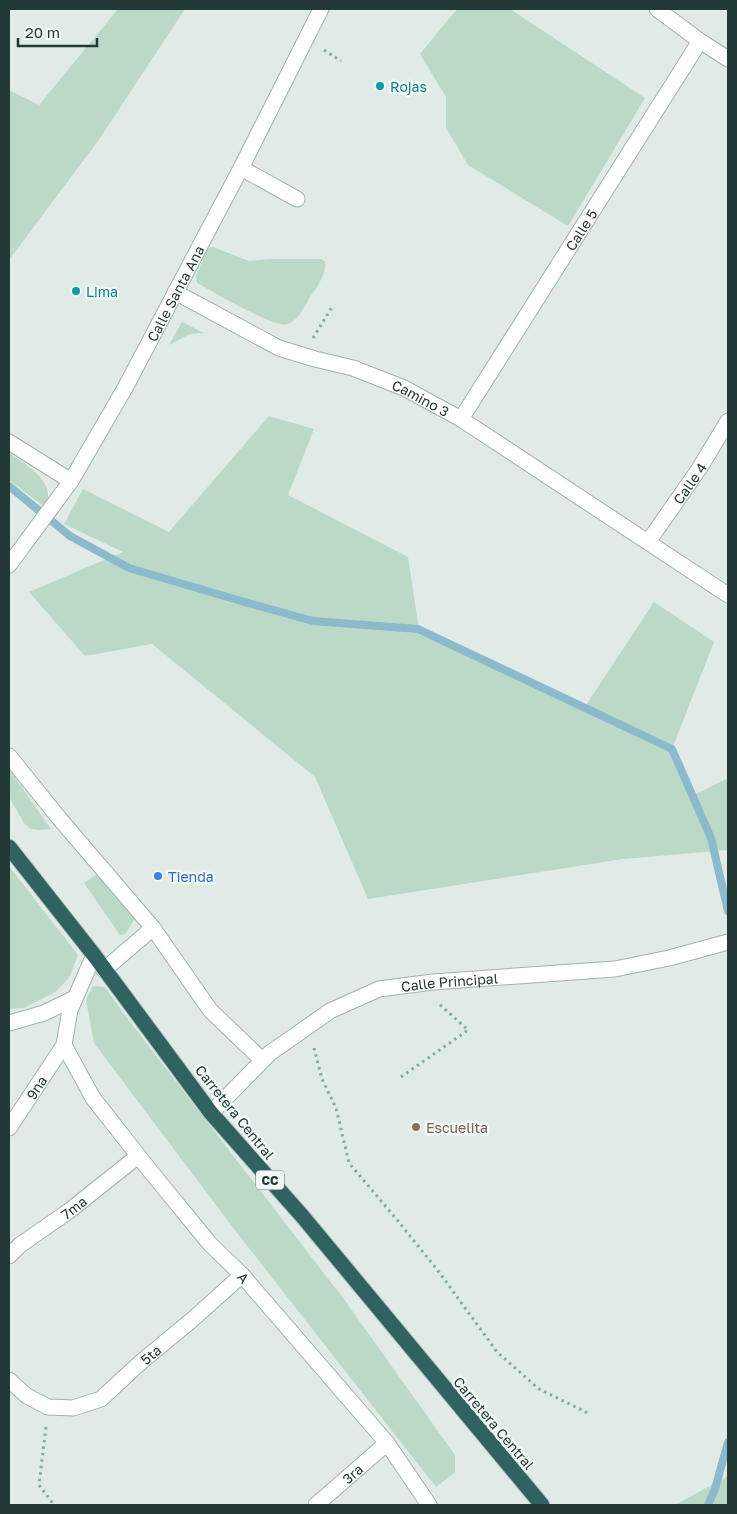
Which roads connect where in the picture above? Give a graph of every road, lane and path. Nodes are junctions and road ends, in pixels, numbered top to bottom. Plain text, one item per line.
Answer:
1 (321, 9) edge
2 (657, 9) edge
3 (700, 41) junction
4 (728, 59) edge
5 (241, 168) junction
6 (297, 199) dead end
7 (175, 292) junction
8 (332, 307) dead end
9 (303, 356) junction
10 (461, 419) junction
11 (728, 421) edge
12 (9, 442) edge
13 (71, 481) junction
14 (648, 542) junction
15 (9, 565) edge
16 (728, 595) edge
17 (9, 756) edge
18 (9, 847) edge
19 (154, 928) junction
20 (723, 944) edge
21 (94, 955) junction
22 (104, 970) junction
23 (418, 984) junction
24 (75, 998) junction
25 (9, 1023) edge
26 (308, 1027) junction
27 (64, 1045) junction
28 (262, 1060) junction
29 (401, 1078) dead end
30 (211, 1113) junction
31 (9, 1128) edge
32 (138, 1156) junction
33 (9, 1256) edge
34 (242, 1275) junction
35 (9, 1380) edge
36 (48, 1407) junction
37 (588, 1413) dead end
38 (387, 1443) junction
39 (54, 1505) edge
40 (316, 1505) edge
41 (429, 1505) edge
42 (542, 1505) edge

1 - 5 street, Calle Santa Ana
2 - 3 street
3 - 4 street
3 - 10 street, Calle 5
5 - 6 street
5 - 7 street, Calle Santa Ana
7 - 9 street, Camino 3
7 - 13 street, Calle Santa Ana
8 - 9 path
9 - 10 street, Camino 3
10 - 14 street, Camino 3
11 - 14 street, Calle 4
12 - 13 street
13 - 15 street, Calle Santa Ana
14 - 16 street, Camino 3
17 - 19 street
18 - 21 highway, Carretera Central / CC
19 - 22 street
19 - 28 street
20 - 23 street, Calle Principal
21 - 22 highway, Carretera Central / CC
21 - 24 street
22 - 30 highway, Carretera Central / CC
23 - 26 street, Calle Principal
23 - 29 path
24 - 25 street
24 - 27 street
26 - 28 street, Calle Principal
26 - 37 path
27 - 31 street, 9na
27 - 32 street, A
28 - 30 street, Calle Principal
30 - 42 highway, Carretera Central / CC
32 - 33 street, 7ma
32 - 34 street, A
34 - 36 street, 5ta
34 - 38 street, A
35 - 36 street
36 - 39 path
38 - 40 street, 3ra
38 - 41 street, A

